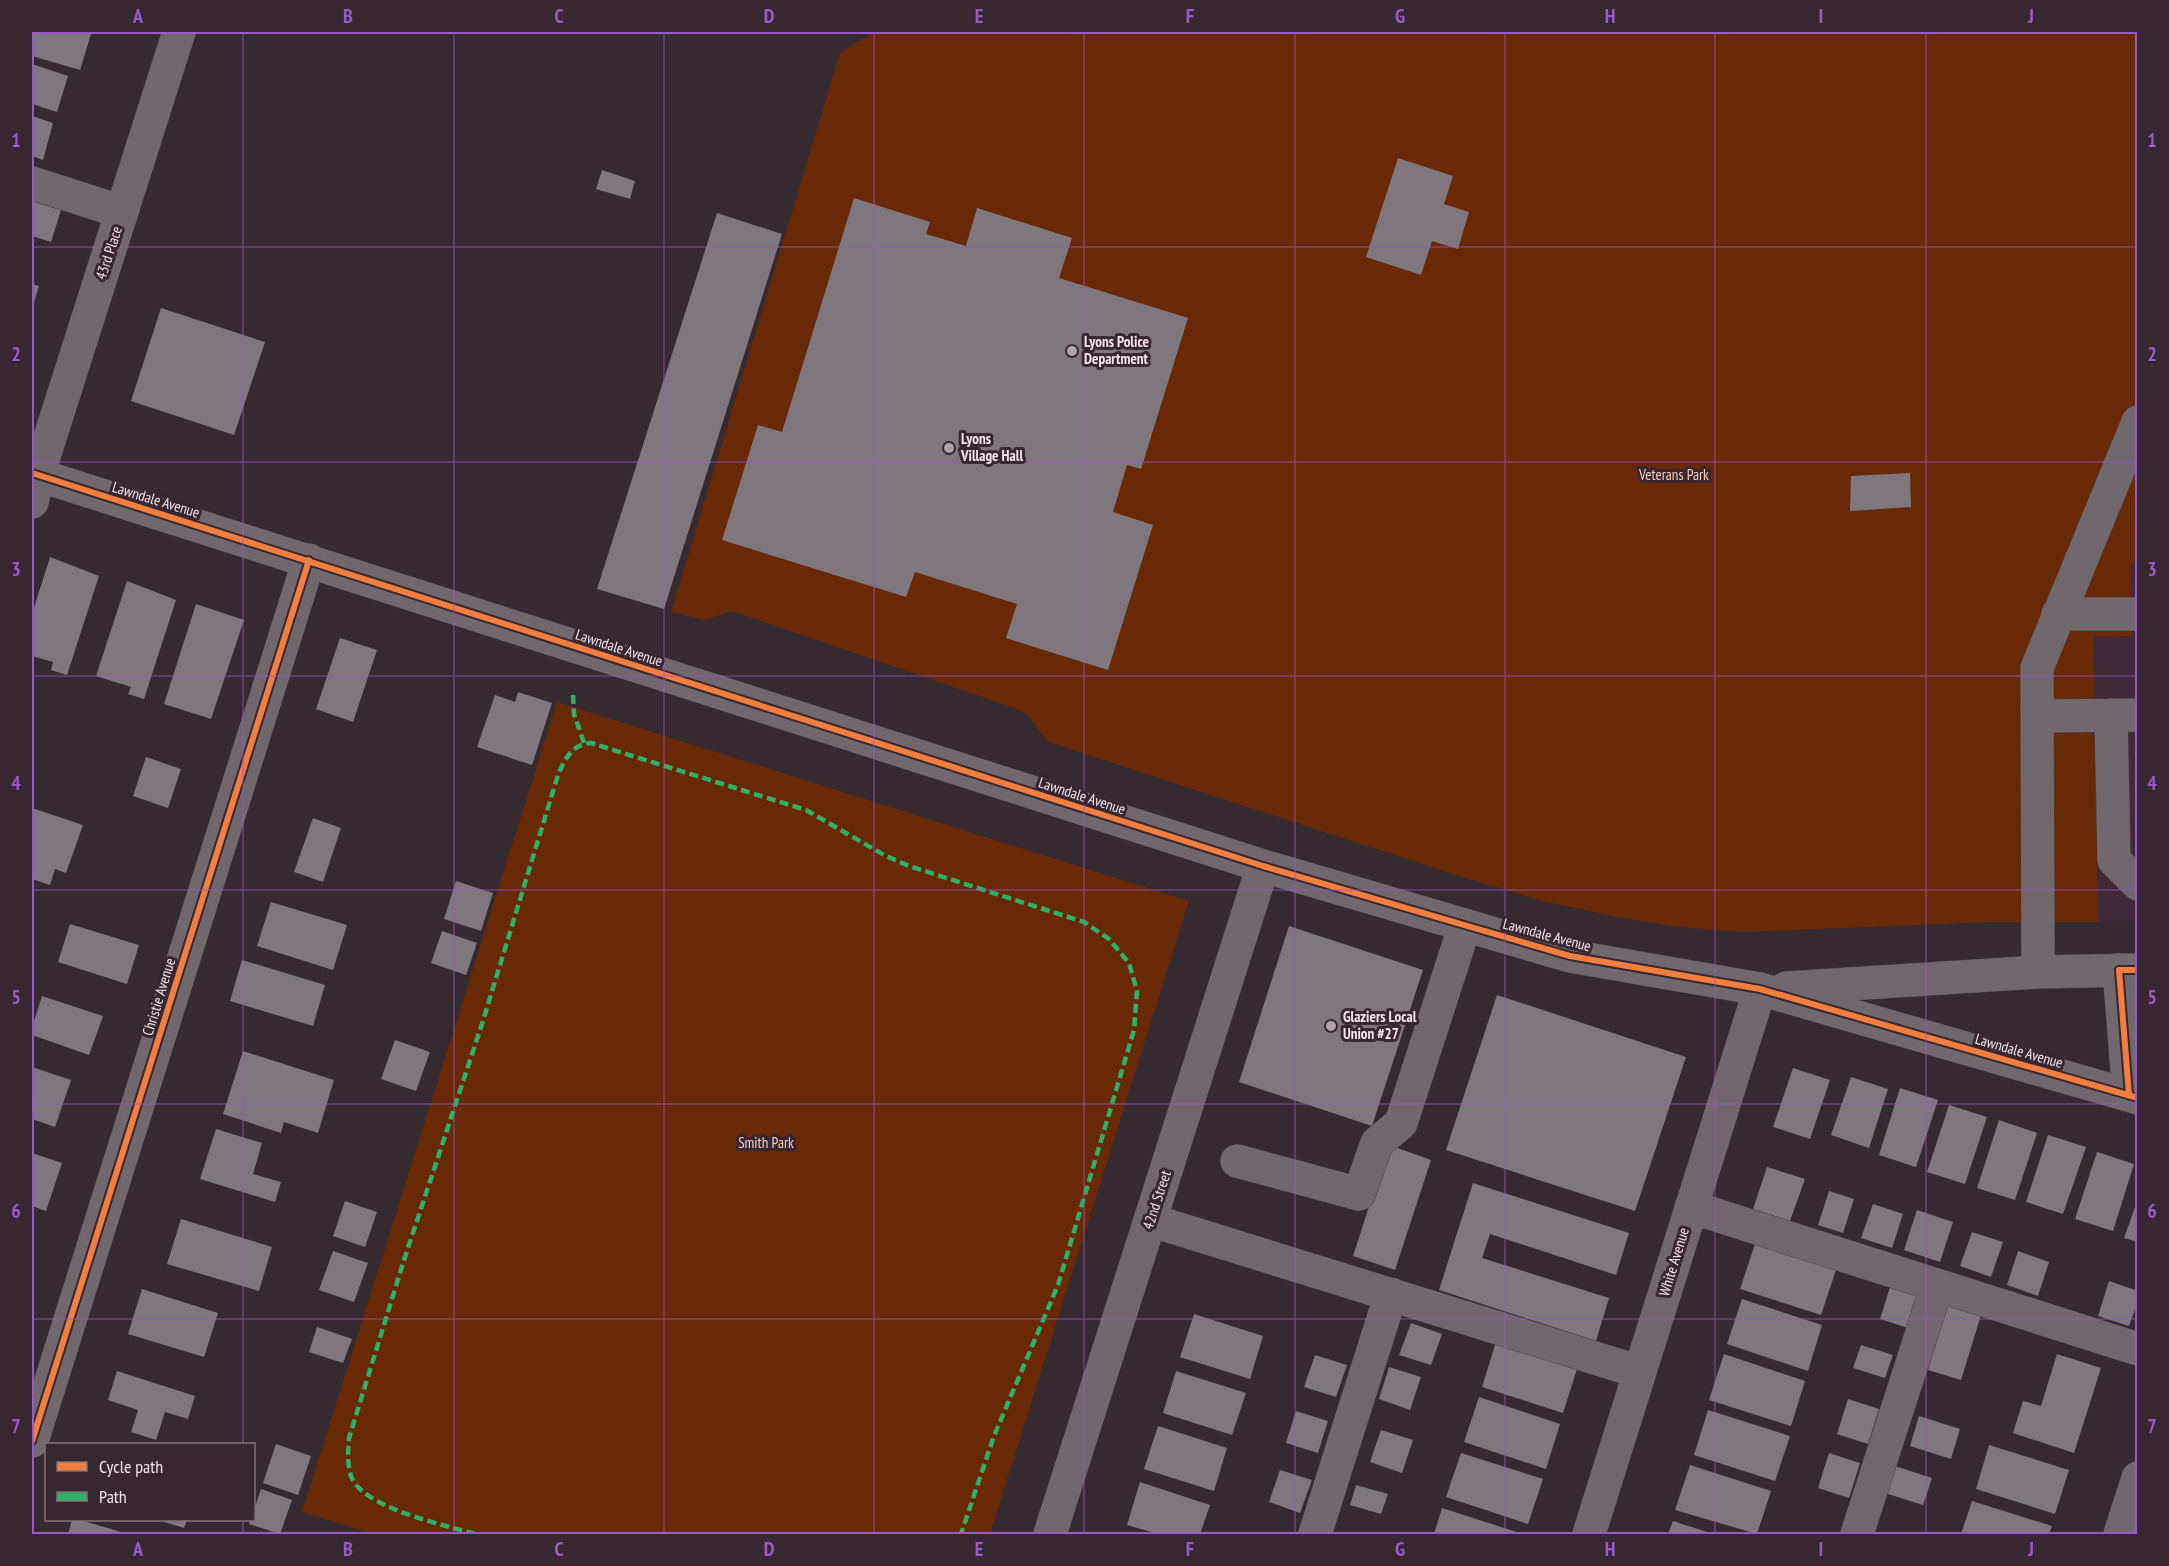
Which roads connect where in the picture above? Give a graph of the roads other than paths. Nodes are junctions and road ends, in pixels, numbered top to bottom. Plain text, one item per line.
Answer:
1 (179, 32) edge
2 (32, 183) edge
3 (122, 212) junction
4 (2138, 422) edge
5 (34, 483) edge
6 (309, 560) junction
7 (2058, 614) junction
8 (2138, 614) edge
9 (2124, 715) edge
10 (2037, 716) junction
11 (1263, 866) junction
12 (2138, 884) edge
13 (1465, 926) junction
14 (2128, 970) edge
15 (2038, 972) junction
16 (1760, 989) junction
17 (2133, 1096) edge
18 (1237, 1161) dead end
19 (1691, 1208) junction
20 (1150, 1220) junction
21 (1937, 1286) junction
22 (1391, 1294) junction
23 (2138, 1349) edge
24 (1640, 1372) junction
25 (32, 1441) edge
26 (2138, 1478) edge
27 (1050, 1534) edge
28 (1315, 1534) edge
29 (1589, 1534) edge
30 (1857, 1534) edge
31 (2120, 1534) edge

1 - 3 street, 43rd Place
2 - 3 street
3 - 5 street, 43rd Place
4 - 7 street
5 - 6 street, Lawndale Avenue
6 - 11 street, Lawndale Avenue
6 - 25 street, Christie Avenue
7 - 8 street
7 - 10 street
9 - 10 street
9 - 12 street
10 - 15 street
11 - 13 street, Lawndale Avenue
11 - 20 street, 42nd Street
13 - 16 street, Lawndale Avenue
13 - 18 street
14 - 15 street, Lawndale Avenue
14 - 17 street
15 - 16 street, Lawndale Avenue
16 - 17 street, Lawndale Avenue
16 - 19 street, White Avenue
19 - 21 street
19 - 24 street, White Avenue
20 - 22 street
20 - 27 street, 42nd Street
21 - 23 street
21 - 30 street
22 - 24 street
22 - 28 street
24 - 29 street, White Avenue
26 - 31 street

